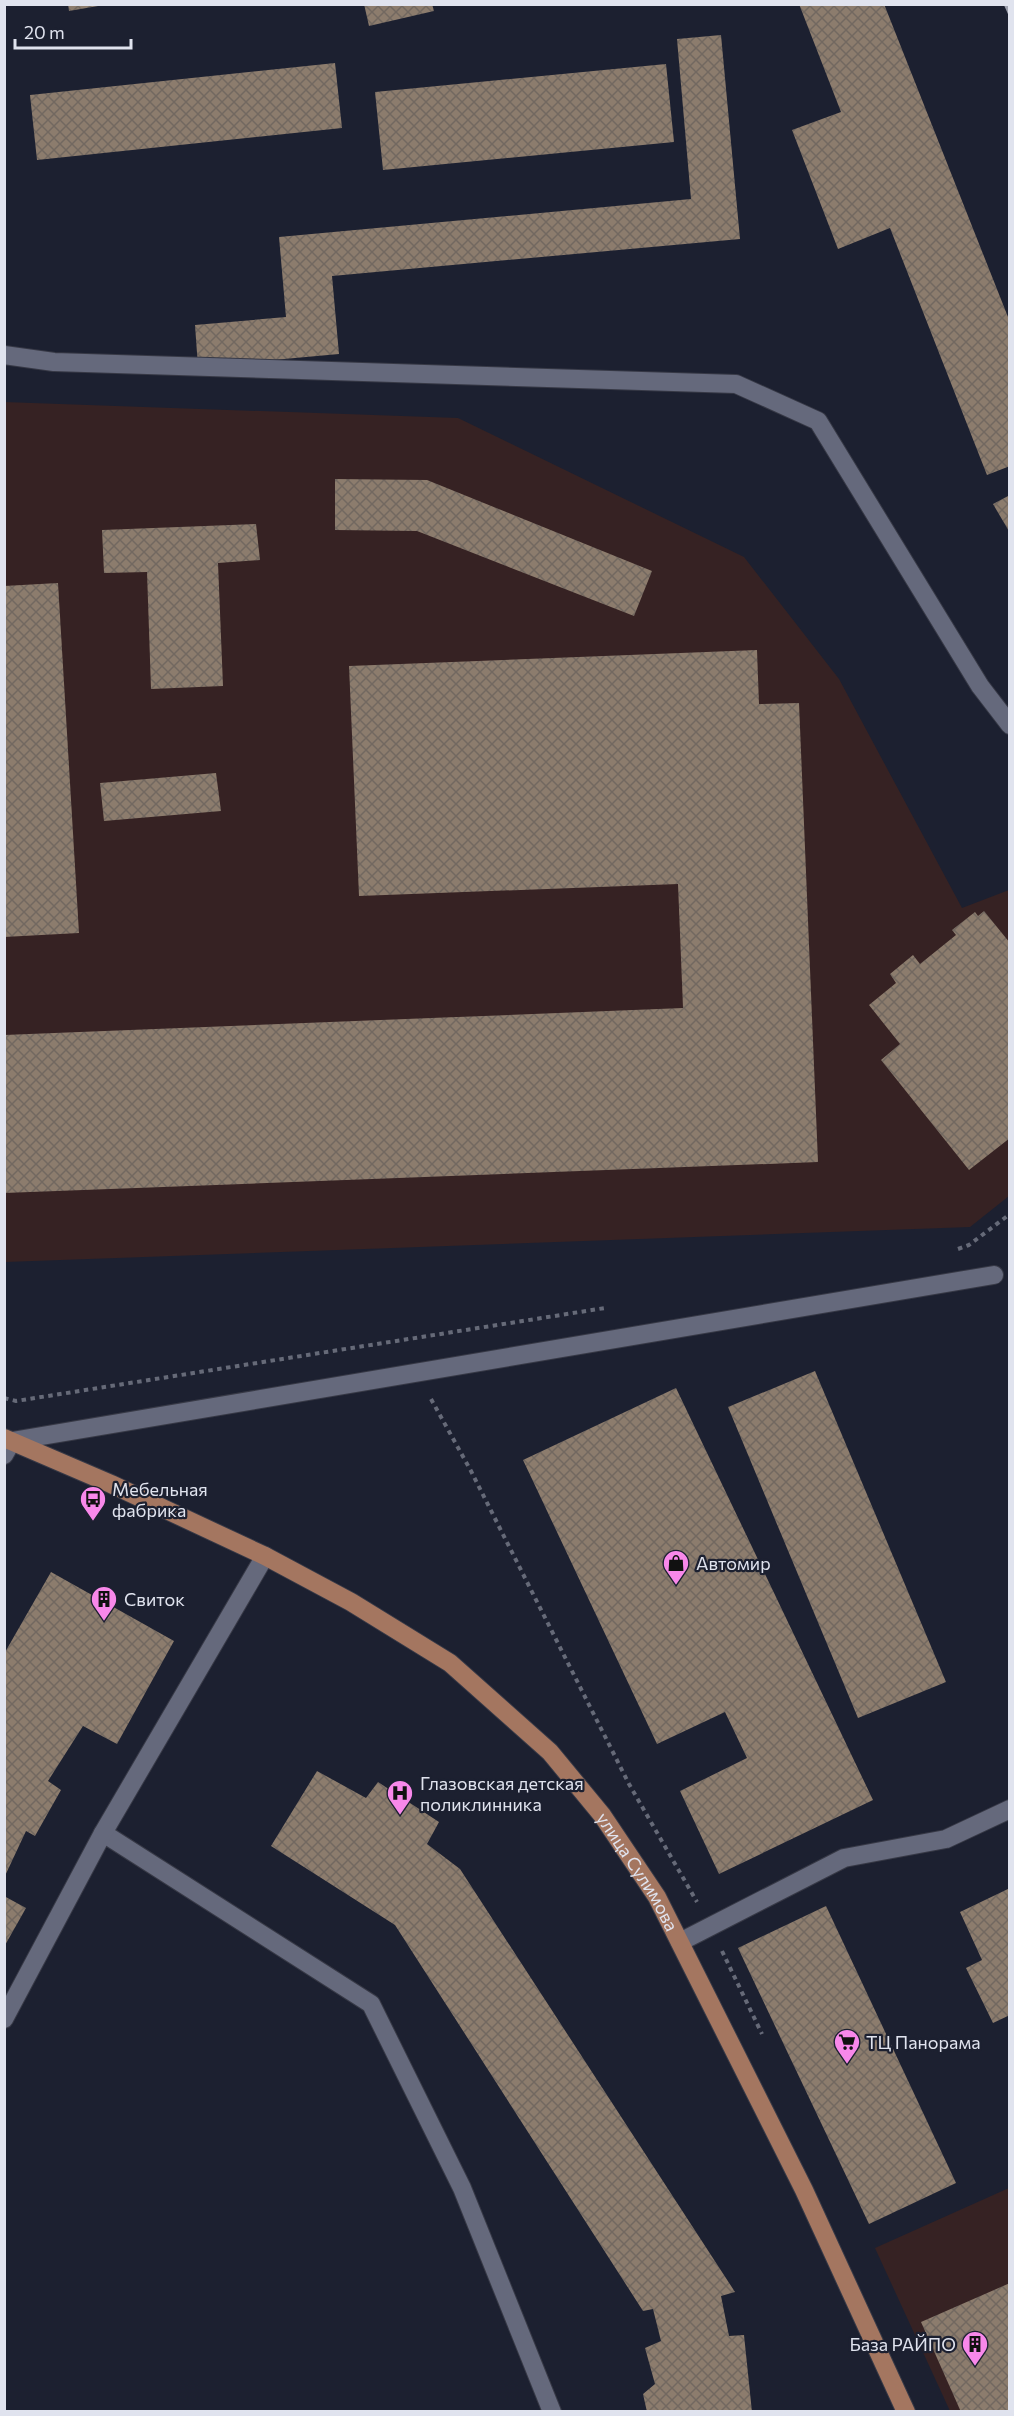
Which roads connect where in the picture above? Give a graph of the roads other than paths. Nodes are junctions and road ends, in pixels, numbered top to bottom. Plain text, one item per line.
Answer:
1 (4, 355) edge
2 (1010, 725) edge
3 (994, 1275) dead end
4 (7, 1444) edge
5 (265, 1556) junction
6 (1010, 1809) edge
7 (103, 1833) junction
8 (680, 1942) junction
9 (4, 2019) edge
10 (552, 2412) edge
11 (906, 2412) edge

1 - 2 lane
3 - 4 lane
4 - 5 main road, улица Сулимова
5 - 7 lane
5 - 8 main road, улица Сулимова
6 - 8 lane
7 - 9 lane
7 - 10 lane
8 - 11 main road, улица Сулимова

